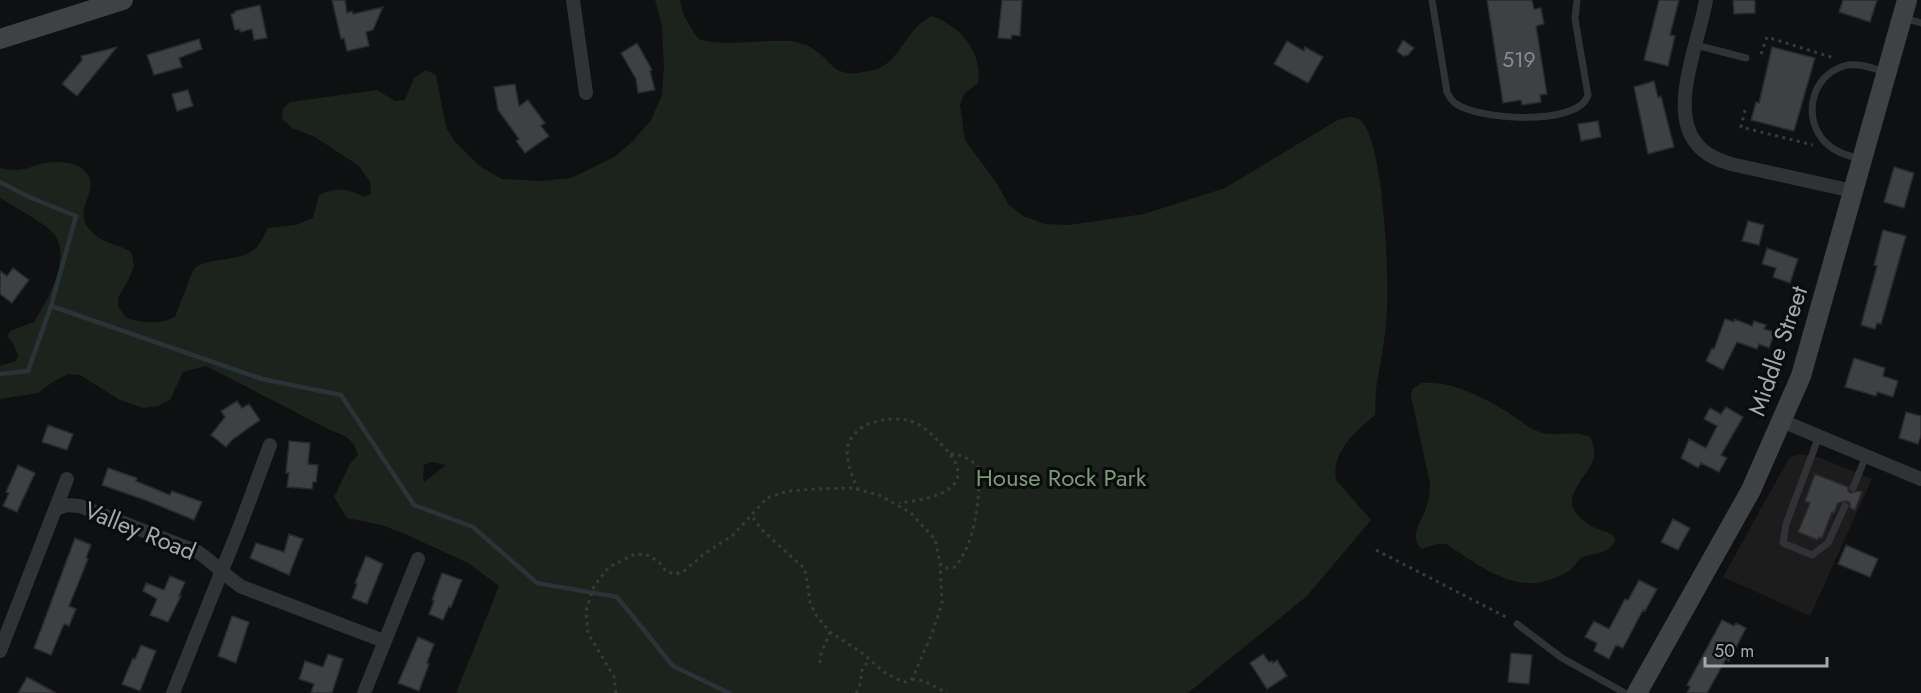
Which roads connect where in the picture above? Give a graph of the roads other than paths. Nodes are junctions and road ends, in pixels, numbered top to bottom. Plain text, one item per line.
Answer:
1 (123, 0) edge
2 (573, 0) edge
3 (1432, 0) edge
4 (1577, 0) edge
5 (1706, 0) edge
6 (1904, 9) edge
7 (1921, 23) edge
8 (0, 39) edge
9 (1696, 45) junction
10 (1746, 58) dead end
11 (1886, 73) junction
12 (586, 93) dead end
13 (1862, 160) junction
14 (1853, 191) junction
15 (1782, 421) junction
16 (1819, 436) junction
17 (270, 445) dead end
18 (1866, 456) junction
19 (67, 479) dead end
20 (1921, 479) edge
21 (1852, 489) dead end
22 (1845, 506) dead end
23 (55, 510) junction
24 (418, 559) dead end
25 (222, 570) junction
26 (1517, 624) road end
27 (384, 641) junction
28 (0, 651) edge
29 (173, 693) edge
30 (364, 693) edge
31 (1625, 693) edge
32 (1637, 693) edge

1 - 8 main road
2 - 12 street
3 - 4 lane
5 - 9 street
6 - 7 lane
6 - 11 main road, Middle Street
9 - 10 lane
9 - 14 street
11 - 13 main road, Middle Street
11 - 13 lane
13 - 14 main road, Middle Street
14 - 15 main road, Middle Street
15 - 16 street
15 - 32 main road, Middle Street
16 - 18 street
16 - 22 lane
17 - 25 street, Valley Road
18 - 20 street
18 - 21 lane
19 - 23 street
23 - 25 street, Valley Road
23 - 28 street
24 - 27 street
25 - 27 street, Valley Road
25 - 29 street
26 - 31 lane
27 - 30 street

